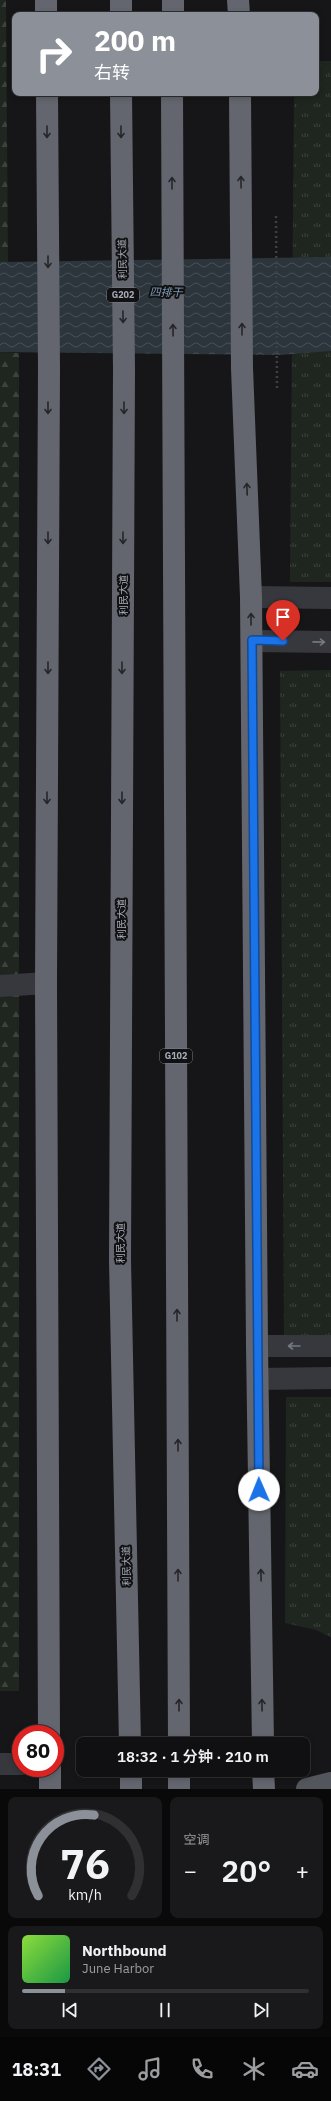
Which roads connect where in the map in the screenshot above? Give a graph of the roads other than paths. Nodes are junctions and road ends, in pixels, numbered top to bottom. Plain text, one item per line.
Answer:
1 (46, 0) edge
2 (121, 0) edge
3 (173, 0) edge
4 (238, 0) edge
5 (46, 12) edge
6 (121, 12) edge
7 (172, 12) edge
8 (239, 12) edge
9 (46, 96) edge
10 (121, 96) edge
11 (172, 96) edge
12 (240, 96) edge
13 (251, 597) junction
14 (331, 598) edge
15 (252, 640) junction
16 (331, 642) edge
17 (46, 983) junction
18 (0, 986) edge
19 (257, 1346) junction
20 (331, 1346) edge
21 (331, 1378) edge
22 (258, 1379) junction
23 (49, 1725) edge
24 (130, 1737) edge
25 (179, 1737) edge
26 (263, 1737) edge
27 (0, 1764) edge
28 (12, 1764) edge
29 (50, 1777) edge
30 (131, 1777) edge
31 (179, 1777) edge
32 (263, 1777) edge
33 (331, 1783) edge
34 (50, 1789) edge
35 (131, 1789) edge
36 (179, 1789) edge
37 (264, 1789) edge
38 (307, 1789) edge

1 - 5 highway
2 - 6 highway
3 - 7 highway
4 - 8 highway
9 -> 17 highway
10 -> 24 highway, 利民大道 / G202
25 -> 11 highway, G102
13 -> 12 highway
13 - 14 street
15 -> 13 highway
15 -> 16 street
15 - 19 highway
17 - 18 street
17 - 23 highway
20 -> 19 street
19 - 22 highway
21 - 22 street
26 -> 22 highway
27 - 28 street
29 - 34 highway
30 - 35 highway
31 - 36 highway
32 - 37 highway
33 - 38 main road

